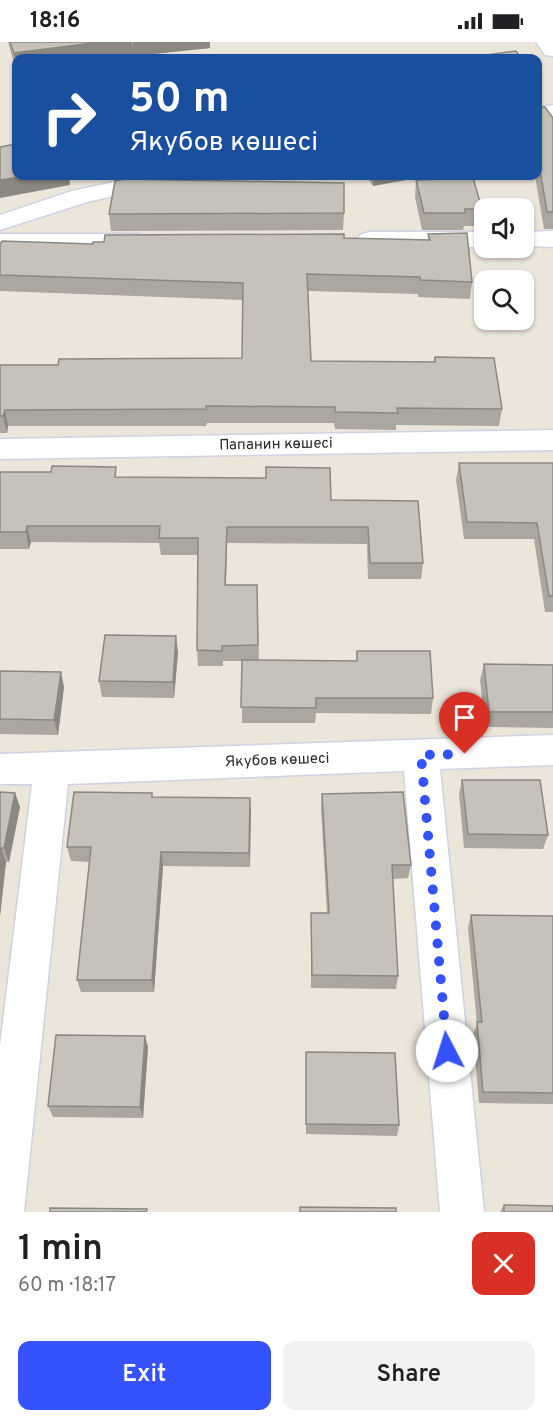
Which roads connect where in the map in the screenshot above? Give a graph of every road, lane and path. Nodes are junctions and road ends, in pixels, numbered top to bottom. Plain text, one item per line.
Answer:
1 (547, 42) edge
2 (553, 50) edge
3 (155, 180) edge
4 (0, 223) edge
5 (534, 239) edge
6 (553, 239) edge
7 (342, 240) edge
8 (474, 240) edge
9 (0, 242) edge
10 (166, 242) edge
11 (553, 440) edge
12 (0, 449) edge
13 (553, 750) edge
14 (421, 755) junction
15 (0, 769) edge
16 (52, 769) junction
17 (2, 1212) edge
18 (462, 1212) edge

1 - 2 street
3 - 4 street
5 - 6 street
7 - 8 street
9 - 10 street
11 - 12 street, Папанин көшесі
13 - 14 street, Якубов көшесі
14 - 16 street, Якубов көшесі
14 - 18 street
15 - 16 street, Якубов көшесі
16 - 17 street

